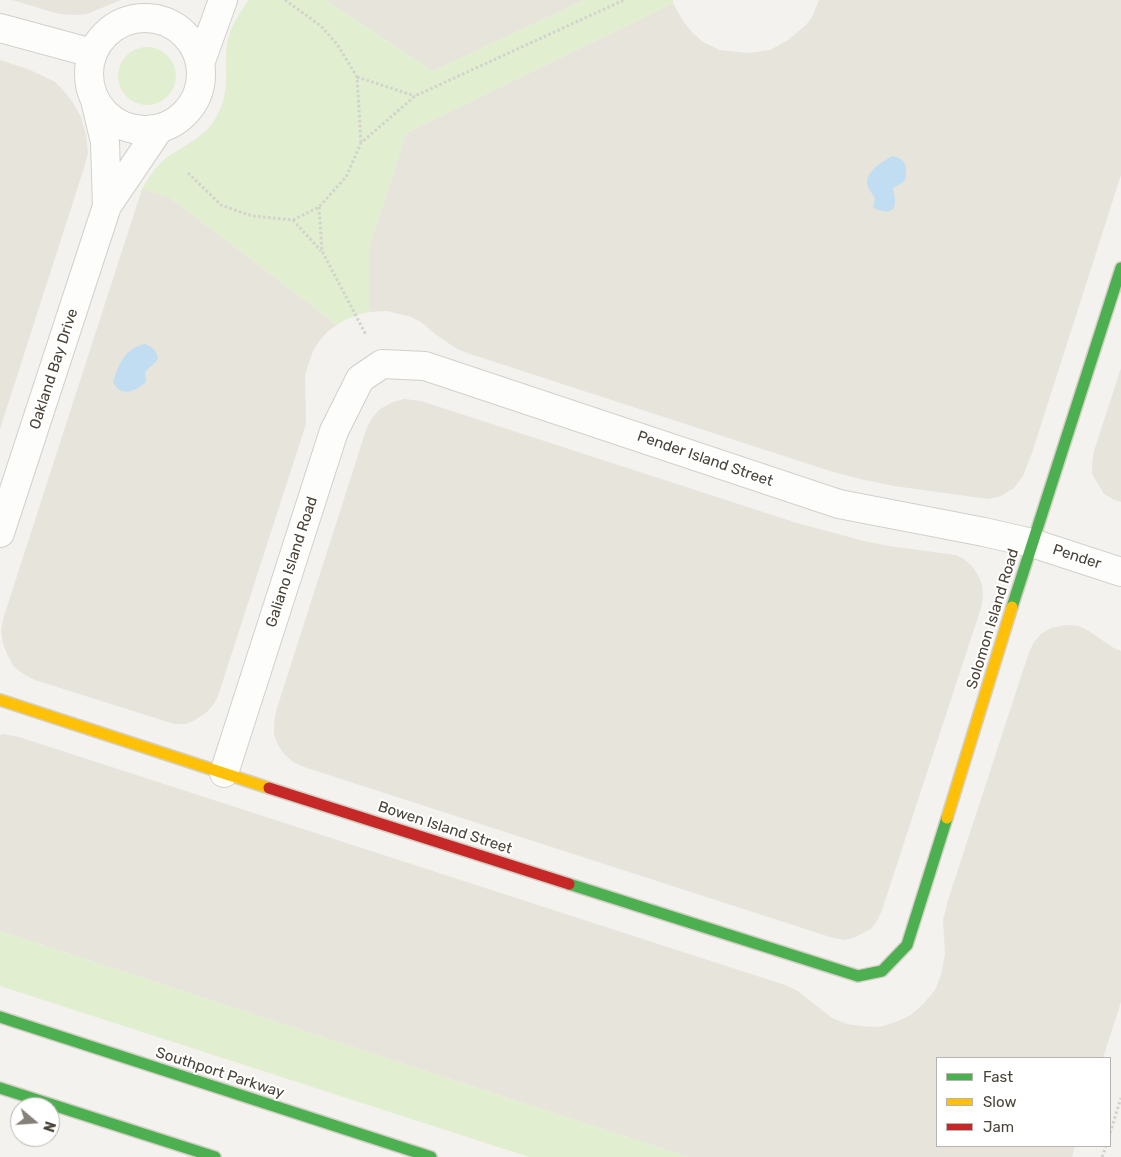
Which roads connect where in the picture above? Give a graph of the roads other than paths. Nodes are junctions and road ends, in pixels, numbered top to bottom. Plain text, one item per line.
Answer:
1 (167, 0) edge
2 (223, 0) edge
3 (118, 24) junction
4 (0, 28) edge
5 (92, 53) junction
6 (200, 61) junction
7 (95, 100) junction
8 (159, 129) junction
9 (107, 206) junction
10 (1121, 268) edge
11 (382, 364) joint
12 (0, 533) edge
13 (1032, 543) junction
14 (1121, 572) edge
15 (0, 700) edge
16 (224, 774) junction
17 (882, 971) joint
18 (0, 1017) edge
19 (0, 1088) edge
20 (214, 1157) edge
21 (431, 1157) edge

1 - 3 street
2 - 6 street
3 - 5 street
3 - 6 street
4 - 5 street
5 - 7 street
6 - 8 street
7 - 8 street
7 - 9 street, Oakland Bay Drive
8 - 9 street, Oakland Bay Drive
9 - 12 street, Oakland Bay Drive
10 - 13 street, Solomon Island Road
11 - 13 street, Pender Island Street
11 - 16 street, Galiano Island Road
13 - 14 street, Pender
13 - 17 street, Solomon Island Road
15 - 16 street, Bowen Island Street
16 - 17 street, Bowen Island Street
18 - 21 street, Southport Parkway
19 - 20 street

